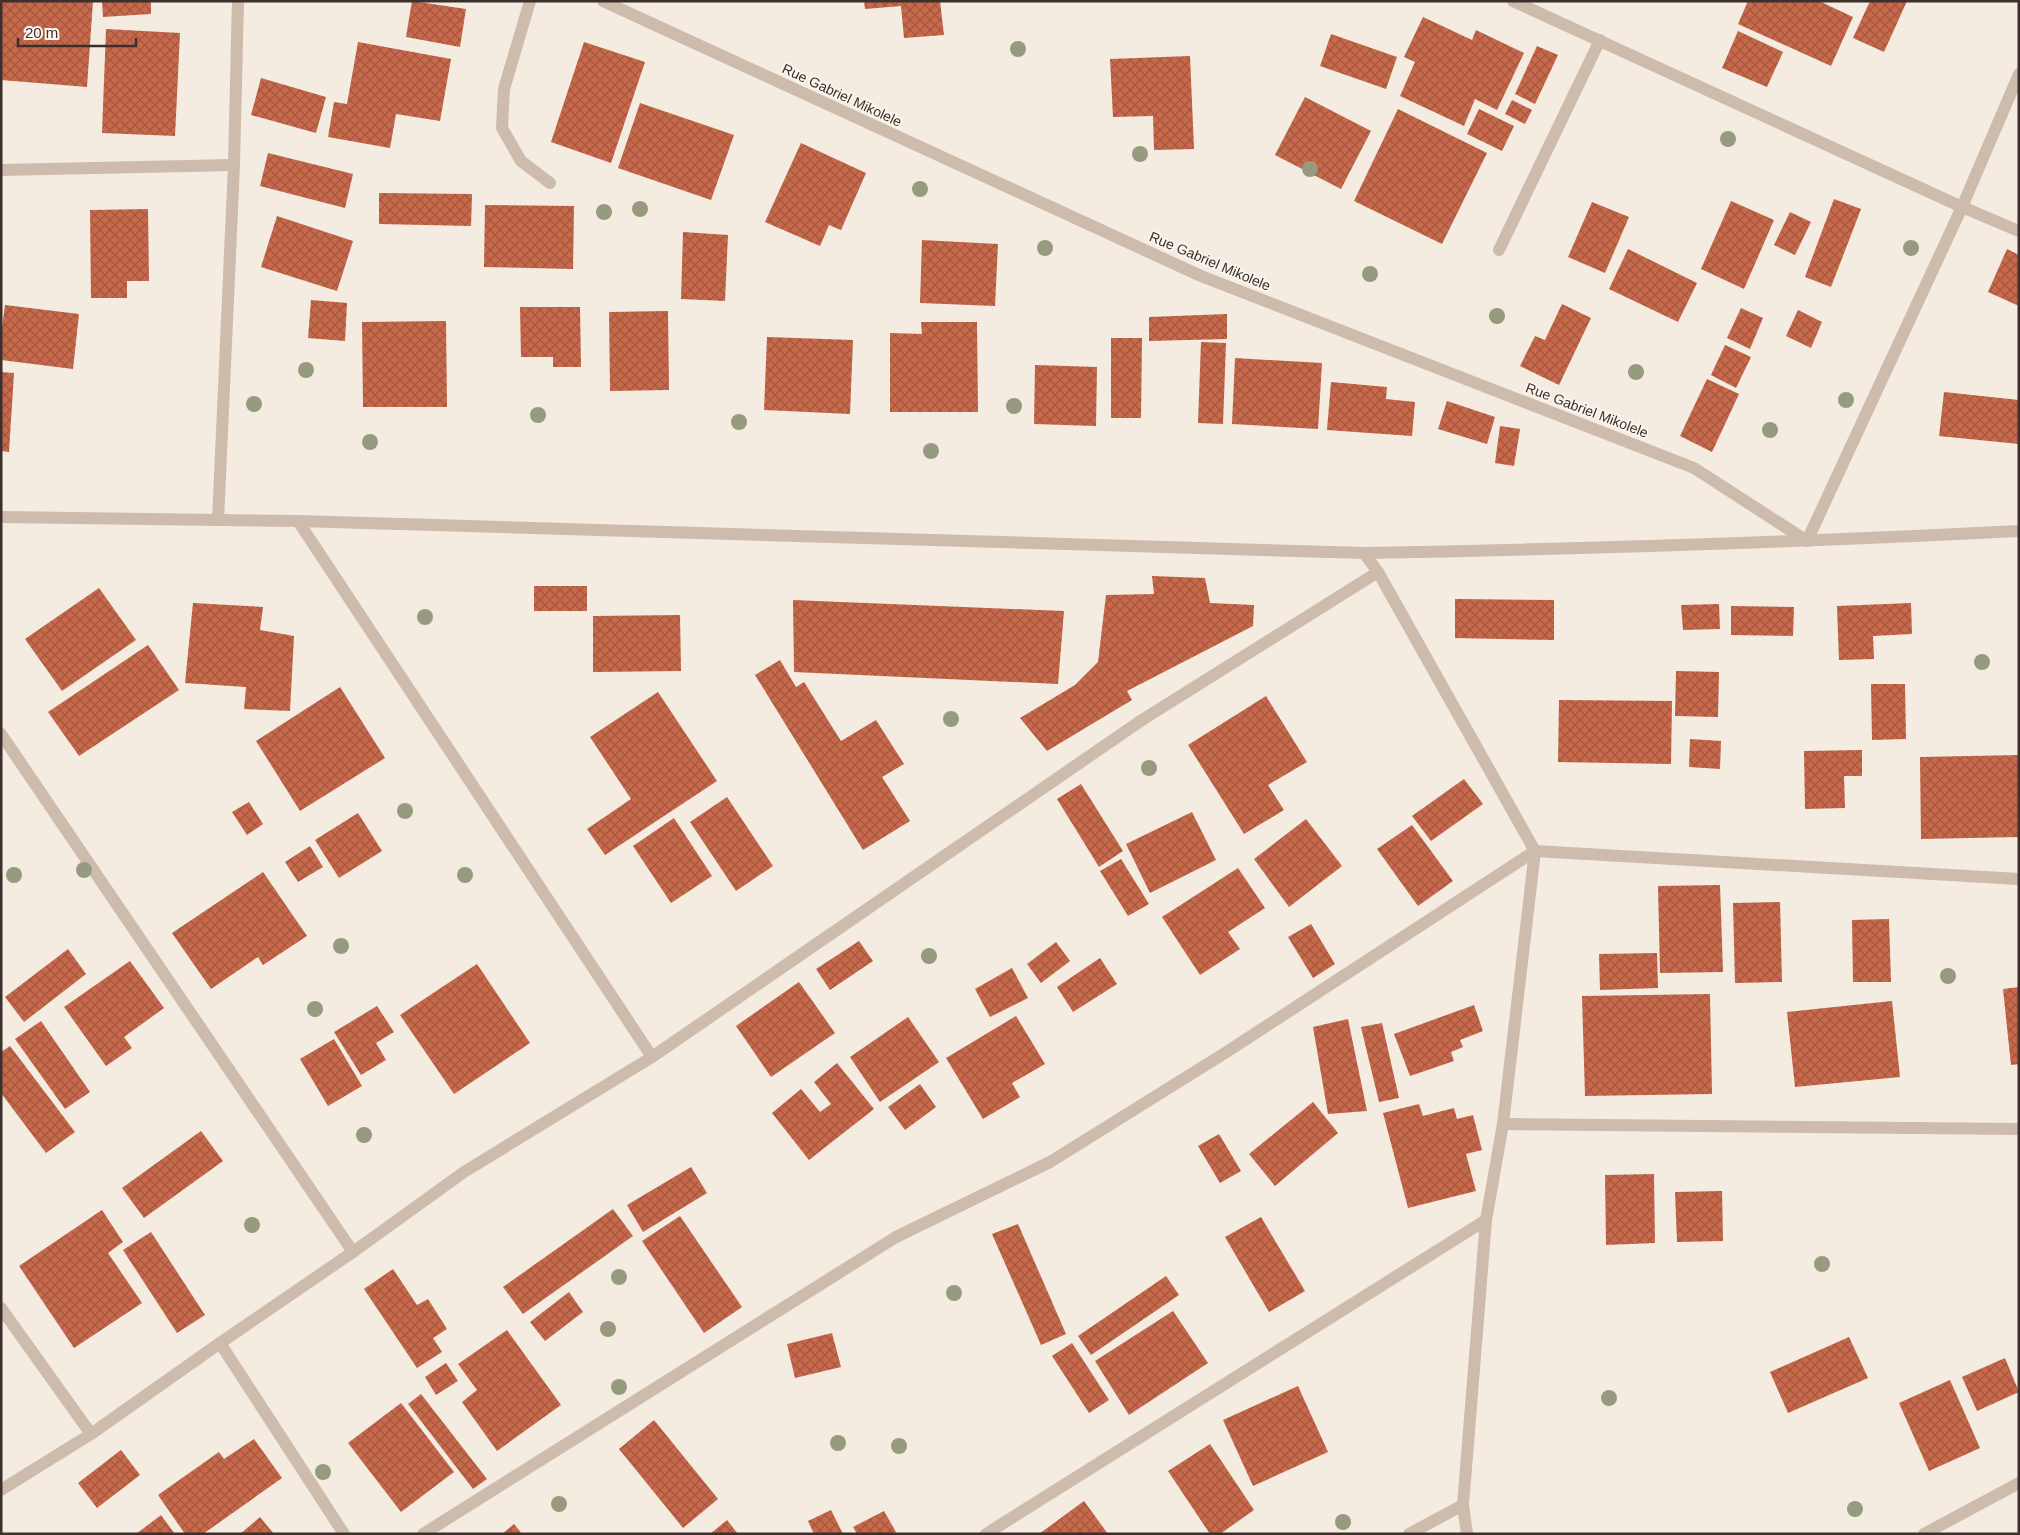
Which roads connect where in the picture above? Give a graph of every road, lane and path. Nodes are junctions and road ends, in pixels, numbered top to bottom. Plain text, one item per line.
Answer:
1 (238, 1) edge
2 (530, 1) edge
3 (604, 1) edge
4 (1513, 1) edge
5 (1600, 40) junction
6 (2019, 74) edge
7 (234, 165) junction
8 (1, 170) edge
9 (550, 183) dead end
10 (1962, 207) junction
11 (2019, 231) edge
12 (1499, 250) dead end
13 (1, 516) edge
14 (218, 520) junction
15 (298, 521) junction
16 (2019, 531) edge
17 (1807, 541) junction
18 (1364, 553) junction
19 (1378, 572) junction
20 (1, 734) edge
21 (1535, 851) junction
22 (2019, 879) edge
23 (652, 1057) junction
24 (1503, 1124) junction
25 (2019, 1129) edge
26 (1486, 1220) junction
27 (353, 1252) junction
28 (1, 1308) edge
29 (220, 1343) junction
30 (91, 1434) junction
31 (2019, 1483) edge
32 (1, 1490) edge
33 (1463, 1505) junction
34 (344, 1534) edge
35 (423, 1534) edge
36 (986, 1534) edge
37 (1409, 1534) edge
38 (1467, 1534) edge
39 (1924, 1534) edge

1 - 7 street
2 - 9 street
3 - 17 street, Rue Gabriel Mikolele
4 - 5 street
5 - 10 street
5 - 12 street
6 - 10 street
7 - 8 street
7 - 14 street
10 - 11 street
10 - 17 street
13 - 14 street
14 - 15 street
15 - 18 street
15 - 23 street
16 - 17 street
17 - 18 street
18 - 19 street
19 - 21 street
19 - 23 street
20 - 27 street
21 - 22 street
21 - 24 street
21 - 35 street
23 - 27 street
24 - 25 street
24 - 26 street
26 - 33 street
26 - 36 street
27 - 29 street
28 - 30 street
29 - 30 street
29 - 34 street
30 - 32 street
31 - 39 street
33 - 37 street
33 - 38 street

